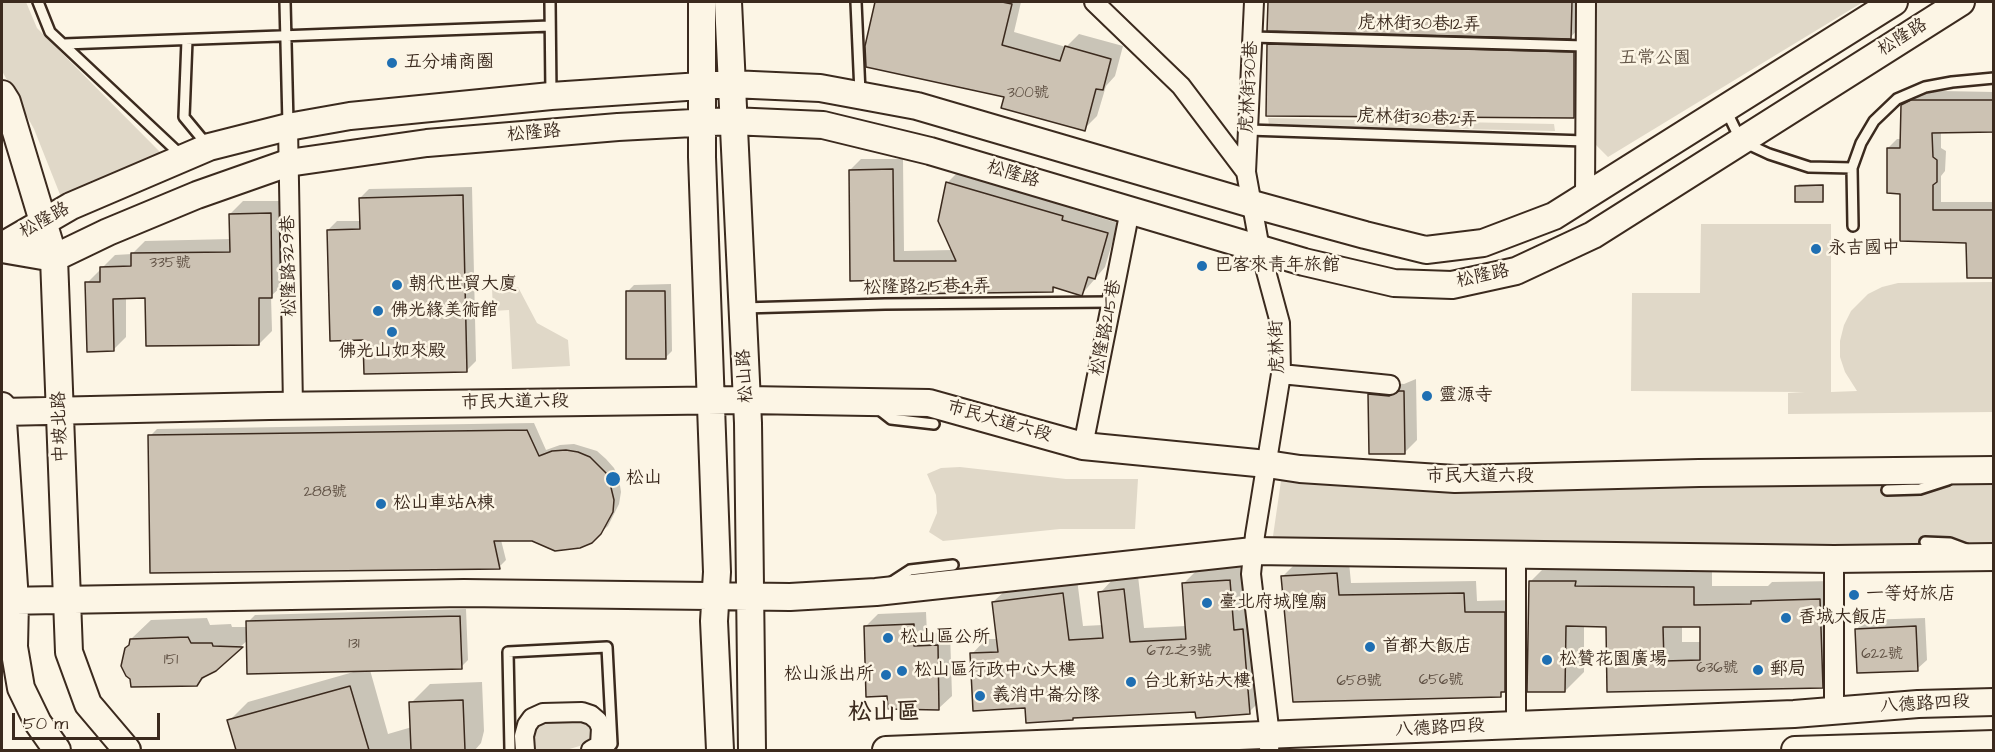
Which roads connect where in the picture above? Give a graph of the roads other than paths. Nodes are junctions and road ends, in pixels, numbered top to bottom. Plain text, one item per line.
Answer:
1 (38, 2) edge
2 (285, 2) edge
3 (550, 2) edge
4 (702, 2) edge
5 (728, 2) edge
6 (856, 2) edge
7 (1094, 2) edge
8 (1254, 2) edge
9 (1586, 2) edge
10 (1894, 2) edge
11 (1961, 2) edge
12 (550, 26) junction
13 (286, 36) junction
14 (1252, 37) junction
15 (187, 40) junction
16 (64, 44) junction
17 (1585, 46) junction
18 (1994, 78) edge
19 (731, 84) junction
20 (703, 86) junction
21 (2, 94) edge
22 (551, 96) junction
23 (860, 96) junction
24 (1725, 108) junction
25 (703, 121) junction
26 (733, 121) junction
27 (288, 127) junction
28 (1248, 130) junction
29 (1585, 141) junction
30 (1741, 141) junction
31 (209, 147) junction
32 (184, 158) junction
33 (288, 163) junction
34 (1852, 168) junction
35 (1246, 172) junction
36 (1585, 196) junction
37 (1252, 204) junction
38 (1130, 210) junction
39 (44, 220) junction
40 (1853, 226) dead end
41 (2, 247) edge
42 (1260, 249) junction
43 (54, 258) junction
44 (1112, 302) junction
45 (743, 308) junction
46 (1281, 374) junction
47 (1390, 385) dead end
48 (747, 400) junction
49 (711, 401) junction
50 (869, 402) junction
51 (2, 406) edge
52 (293, 406) junction
53 (61, 410) junction
54 (2, 412) edge
55 (934, 424) dead end
56 (1083, 446) junction
57 (1267, 464) junction
58 (1985, 470) edge
59 (1887, 490) dead end
60 (1925, 542) dead end
61 (1252, 551) junction
62 (1516, 555) junction
63 (1988, 557) edge
64 (1834, 559) junction
65 (953, 565) dead end
66 (876, 592) junction
67 (715, 595) junction
68 (749, 597) junction
69 (67, 600) junction
70 (8, 601) edge
71 (1994, 702) edge
72 (1834, 710) junction
73 (1516, 726) junction
74 (1269, 743) edge
75 (1994, 744) edge
76 (57, 750) edge
77 (127, 750) edge
78 (510, 750) edge
79 (525, 750) edge
80 (591, 750) edge
81 (607, 750) edge
82 (720, 750) edge
83 (752, 750) edge
84 (886, 750) edge
85 (1795, 750) edge

1 - 16 lane
2 - 13 lane
3 - 12 lane
4 - 20 street, 松山路
5 - 19 street, 松山路
6 - 23 lane
7 - 35 street, 虎林街
8 - 14 street, 虎林街30巷
9 - 17 street
10 - 24 street, 松隆路
11 - 30 street, 松隆路
12 - 13 lane
12 - 22 lane
13 - 15 lane
13 - 27 lane
14 - 17 lane, 虎林街30巷12弄
14 - 28 street, 虎林街30巷
15 - 16 lane
15 - 31 lane
16 - 32 lane
17 - 29 street
18 - 34 lane
19 - 20 street, 松隆路
19 - 23 street, 松隆路
19 - 26 street, 松山路
20 - 22 street, 松隆路
20 - 25 street, 松山路
21 - 39 street, 中坡北路
22 - 27 street, 松隆路
23 - 37 street, 松隆路
24 - 30 lane
24 - 36 street, 松隆路
25 - 26 street, 松隆路
25 - 33 street, 松隆路
25 - 49 street, 松山路
26 - 38 street, 松隆路
26 - 45 street, 松山路
27 - 31 street, 松隆路
27 - 33 street, 松隆路329巷
28 - 29 lane, 虎林街30巷2弄
28 - 35 street, 虎林街30巷
29 - 36 street
30 - 34 lane
30 - 42 street, 松隆路
31 - 32 street, 松隆路
32 - 39 street, 松隆路
33 - 43 street, 松隆路
33 - 52 street, 松隆路329巷
34 - 40 lane
35 - 37 street, 虎林街
36 - 37 street, 松隆路
37 - 42 street, 虎林街
38 - 42 street, 松隆路
38 - 44 street, 松隆路215巷
39 - 41 street, 松隆路
39 - 43 street, 中坡北路
41 - 43 street, 松隆路
42 - 46 street, 虎林街
43 - 53 street, 中坡北路
44 - 45 lane, 松隆路215巷4弄
44 - 56 street, 松隆路215巷
45 - 48 street, 松山路
46 - 47 street
46 - 57 street, 虎林街
48 - 49 street, 市民大道六段
48 - 50 street, 市民大道六段
48 - 68 street, 松山路
49 - 52 street, 市民大道六段
49 - 67 street, 松山路
50 - 55 lane
50 - 56 street, 市民大道六段
51 - 54 street
52 - 53 street, 市民大道六段
53 - 54 street, 市民大道六段
53 - 69 street, 中坡北路
54 - 70 street
56 - 57 street, 市民大道六段
57 - 58 street, 市民大道六段
57 - 61 street, 虎林街
58 - 59 lane
60 - 63 lane
61 - 62 street
61 - 66 street
61 - 74 street, 虎林街
62 - 64 street
62 - 73 street
63 - 64 street
64 - 72 street
65 - 66 lane
66 - 68 street
67 - 68 street
67 - 69 street
67 - 82 street, 松山路
68 - 83 street, 松山路
69 - 70 street
69 - 77 street, 中坡北路
70 - 76 street
71 - 72 street, 八德路四段
72 - 73 street, 八德路四段
73 - 74 street, 八德路四段
74 - 84 street, 八德路四段
75 - 85 street
78 - 81 lane
79 - 80 street

